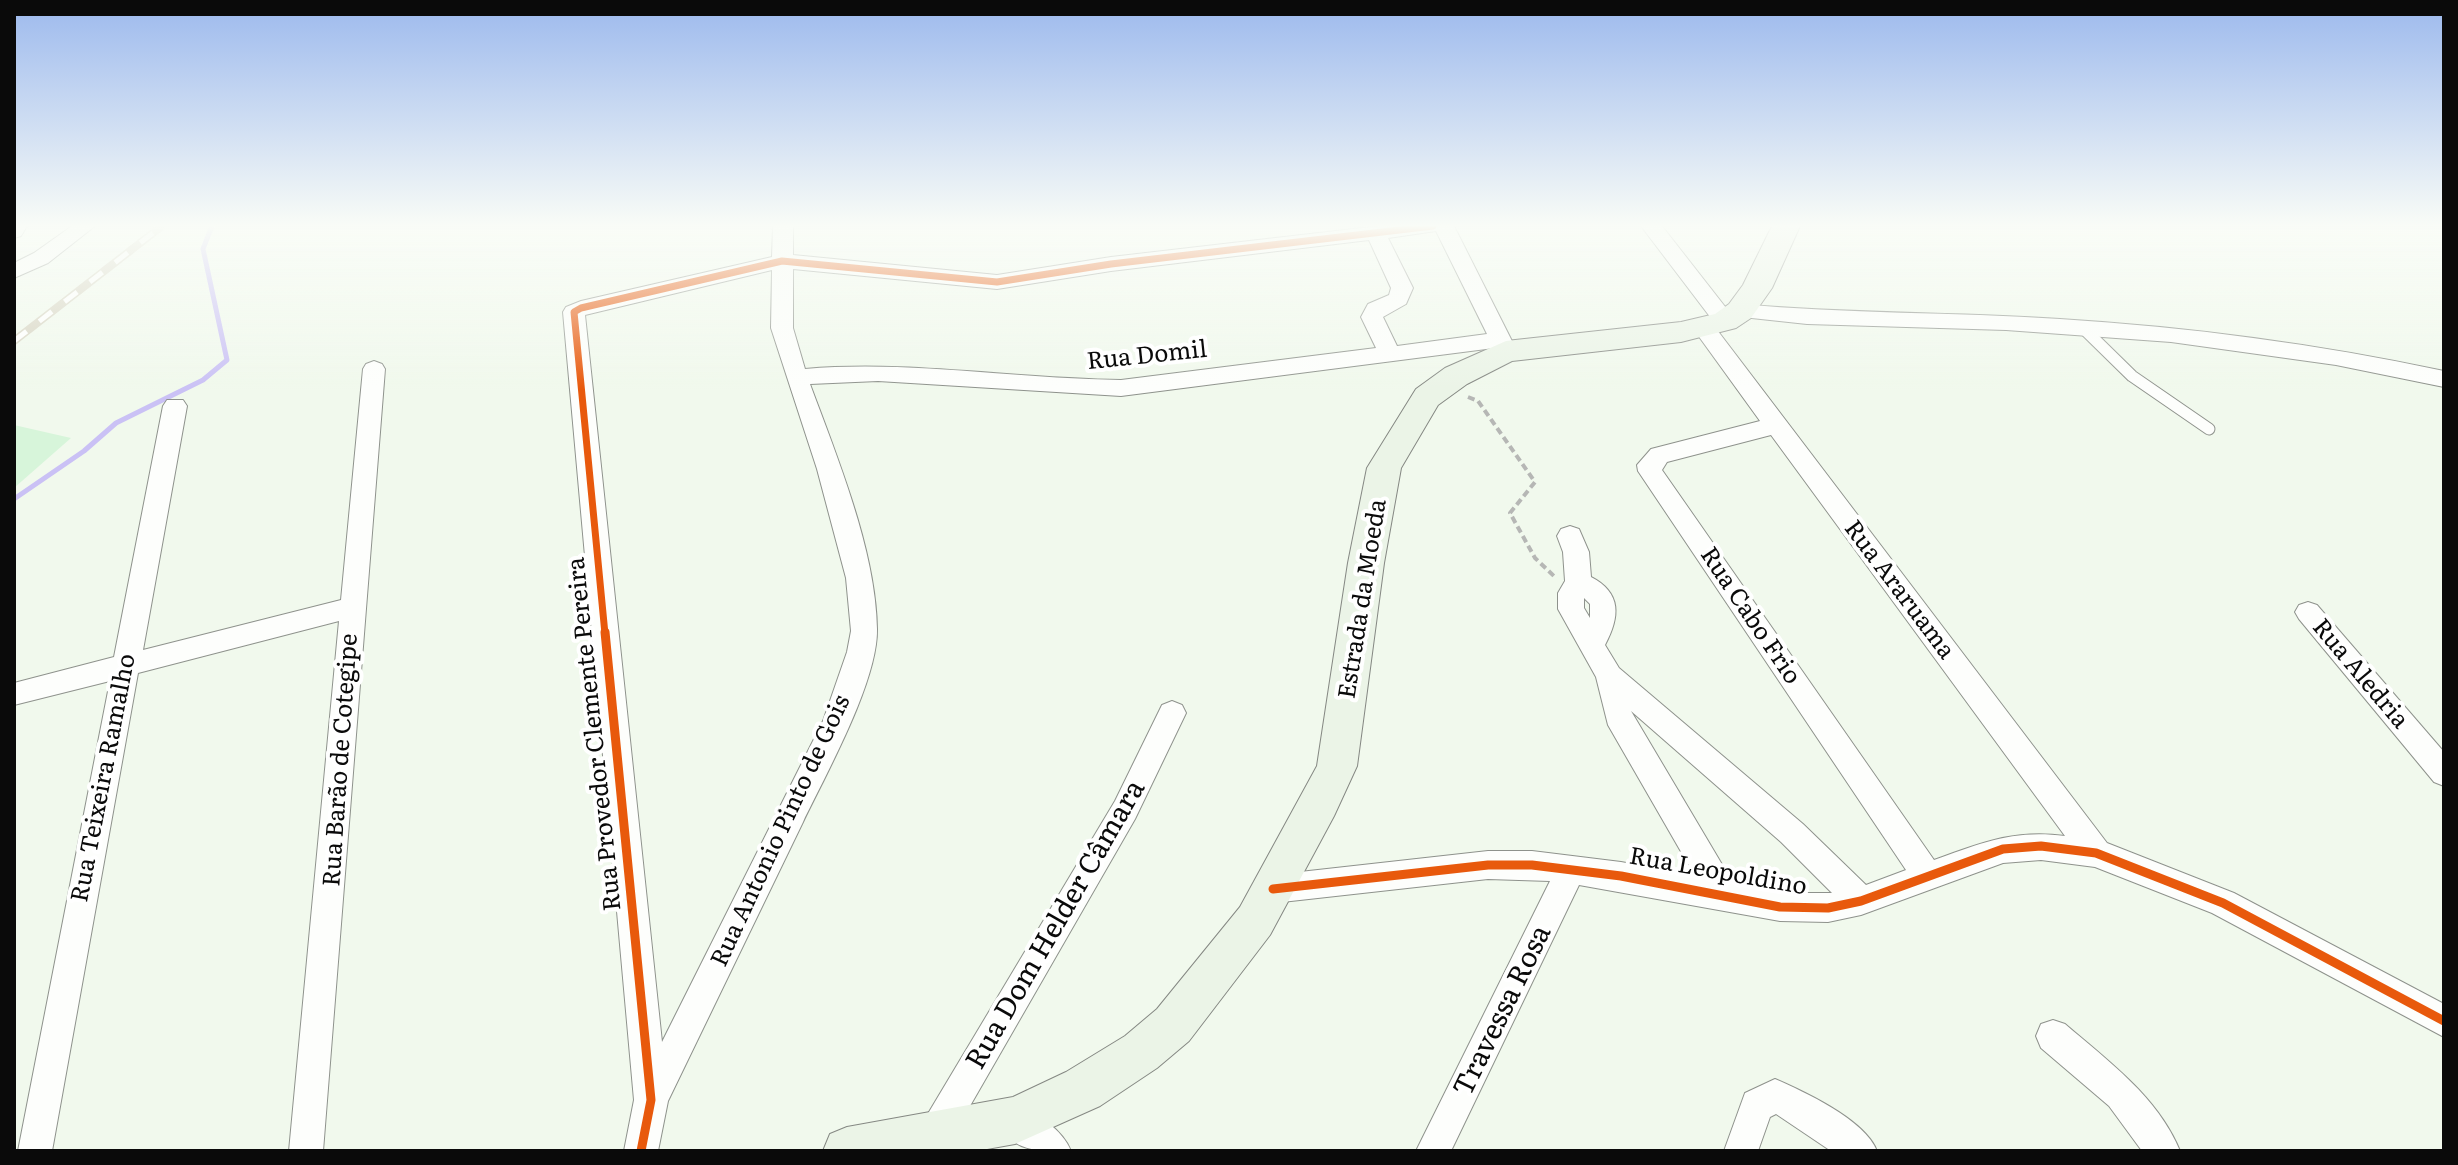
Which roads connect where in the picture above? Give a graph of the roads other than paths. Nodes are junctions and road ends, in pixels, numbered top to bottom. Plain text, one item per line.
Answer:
1 (699, 280) edge
2 (782, 280) edge
3 (980, 280) edge
4 (1007, 280) edge
5 (1398, 280) edge
6 (1471, 280) edge
7 (1692, 280) edge
8 (1761, 280) edge
9 (1722, 320) junction
10 (2082, 327) junction
11 (1504, 346) junction
12 (1390, 353) junction
13 (374, 369) dead end
14 (797, 377) junction
15 (2444, 379) edge
16 (175, 406) dead end
17 (1776, 425) junction
18 (2209, 429) dead end
19 (1570, 536) dead end
20 (351, 608) junction
21 (2308, 612) dead end
22 (125, 667) junction
23 (1609, 676) junction
24 (14, 694) edge
25 (1172, 713) dead end
26 (2444, 773) edge
27 (2096, 853) junction
28 (1571, 870) junction
29 (1928, 877) junction
30 (1273, 889) junction
31 (1722, 894) junction
32 (1861, 901) junction
33 (2444, 1021) edge
34 (2053, 1036) dead end
35 (651, 1100) junction
36 (1015, 1120) junction
37 (935, 1134) junction
38 (35, 1151) edge
39 (306, 1151) edge
40 (641, 1151) edge
41 (847, 1151) edge
42 (1054, 1151) edge
43 (1433, 1151) edge
44 (1741, 1151) edge
45 (1860, 1151) edge
46 (2163, 1151) edge

1 - 35 street, Rua Provedor Clemente Pereira
2 - 14 street, Rua Antonio Pinto de Gois
3 - 4 street
5 - 12 street
6 - 11 street
7 - 9 street, Rua Araruama
8 - 9 main road
9 - 10 street
9 - 11 main road, Estrada da Moeda
9 - 17 street, Rua Araruama
10 - 15 street
10 - 18 lane
11 - 12 street, Rua Domil
11 - 30 main road, Estrada da Moeda
12 - 14 street, Rua Domil
13 - 20 street, Rua Barão de Cotegipe
14 - 35 street, Rua Antonio Pinto de Gois
16 - 22 street, Rua Teixeira Ramalho
17 - 27 street, Rua Araruama
17 - 29 street, Rua Cabo Frio
19 - 23 street
20 - 22 street
20 - 39 street, Rua Barão de Cotegipe
21 - 26 street, Rua Aledria
22 - 24 street
22 - 38 street, Rua Teixeira Ramalho
23 - 31 street
23 - 32 street
25 - 37 street, Rua Dom Helder Câmara
27 - 29 street, Rua Leopoldino
27 - 33 street, Rua Leopoldino
28 - 30 street, Rua Leopoldino
28 - 31 street, Rua Leopoldino
28 - 43 street, Travessa Rosa
29 - 32 street, Rua Leopoldino
30 - 36 main road, Estrada da Moeda
31 - 32 street, Rua Leopoldino
34 - 46 street
35 - 40 street, Rua Provedor Clemente Pereira
36 - 37 main road, Estrada da Moeda
36 - 42 street
37 - 41 main road, Estrada da Moeda
44 - 45 street

